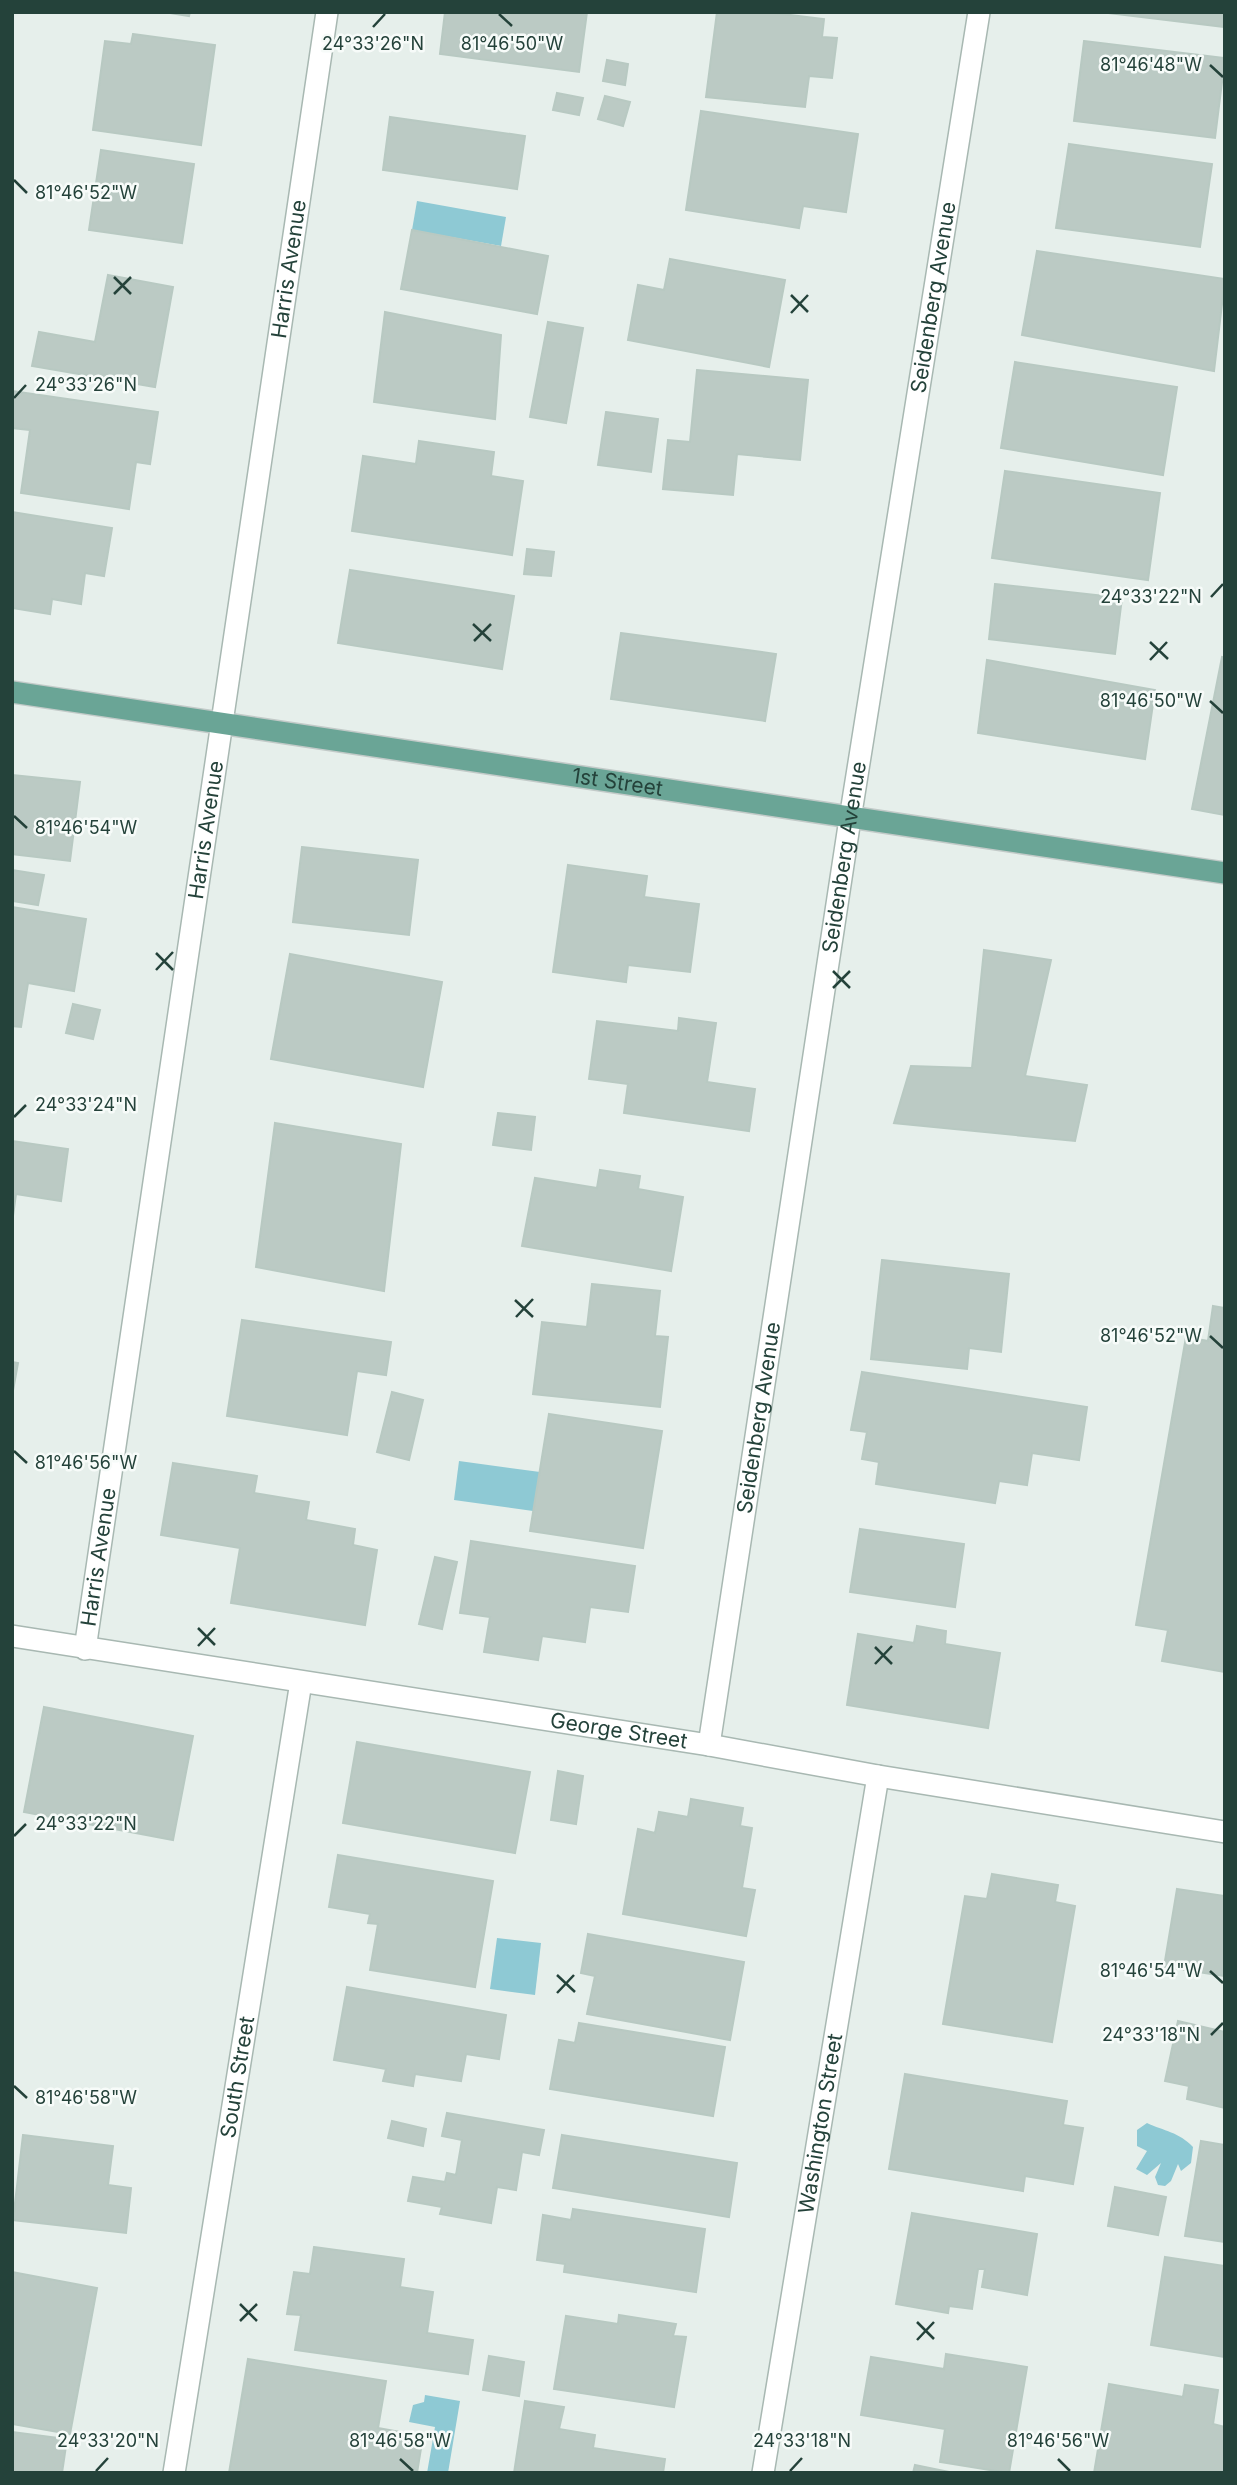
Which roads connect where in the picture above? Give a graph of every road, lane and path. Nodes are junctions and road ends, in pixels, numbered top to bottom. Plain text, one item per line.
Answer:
1 (327, 12) edge
2 (979, 12) edge
3 (12, 692) edge
4 (223, 724) junction
5 (850, 819) junction
6 (1225, 873) edge
7 (12, 1636) edge
8 (85, 1649) junction
9 (302, 1682) junction
10 (709, 1745) junction
11 (878, 1776) junction
12 (1225, 1832) edge
13 (174, 2473) edge
14 (763, 2473) edge

1 - 4 street, Harris Avenue
2 - 5 street, Seidenberg Avenue
3 - 4 main road, 1st Street
4 - 5 main road, 1st Street
4 - 8 street, Harris Avenue
5 - 6 main road, 1st Street
5 - 10 street, Seidenberg Avenue
7 - 8 street, George Street
8 - 9 street, George Street
9 - 10 street, George Street
9 - 13 street, South Street
10 - 11 street, George Street
11 - 12 street, George Street
11 - 14 street, Washington Street

